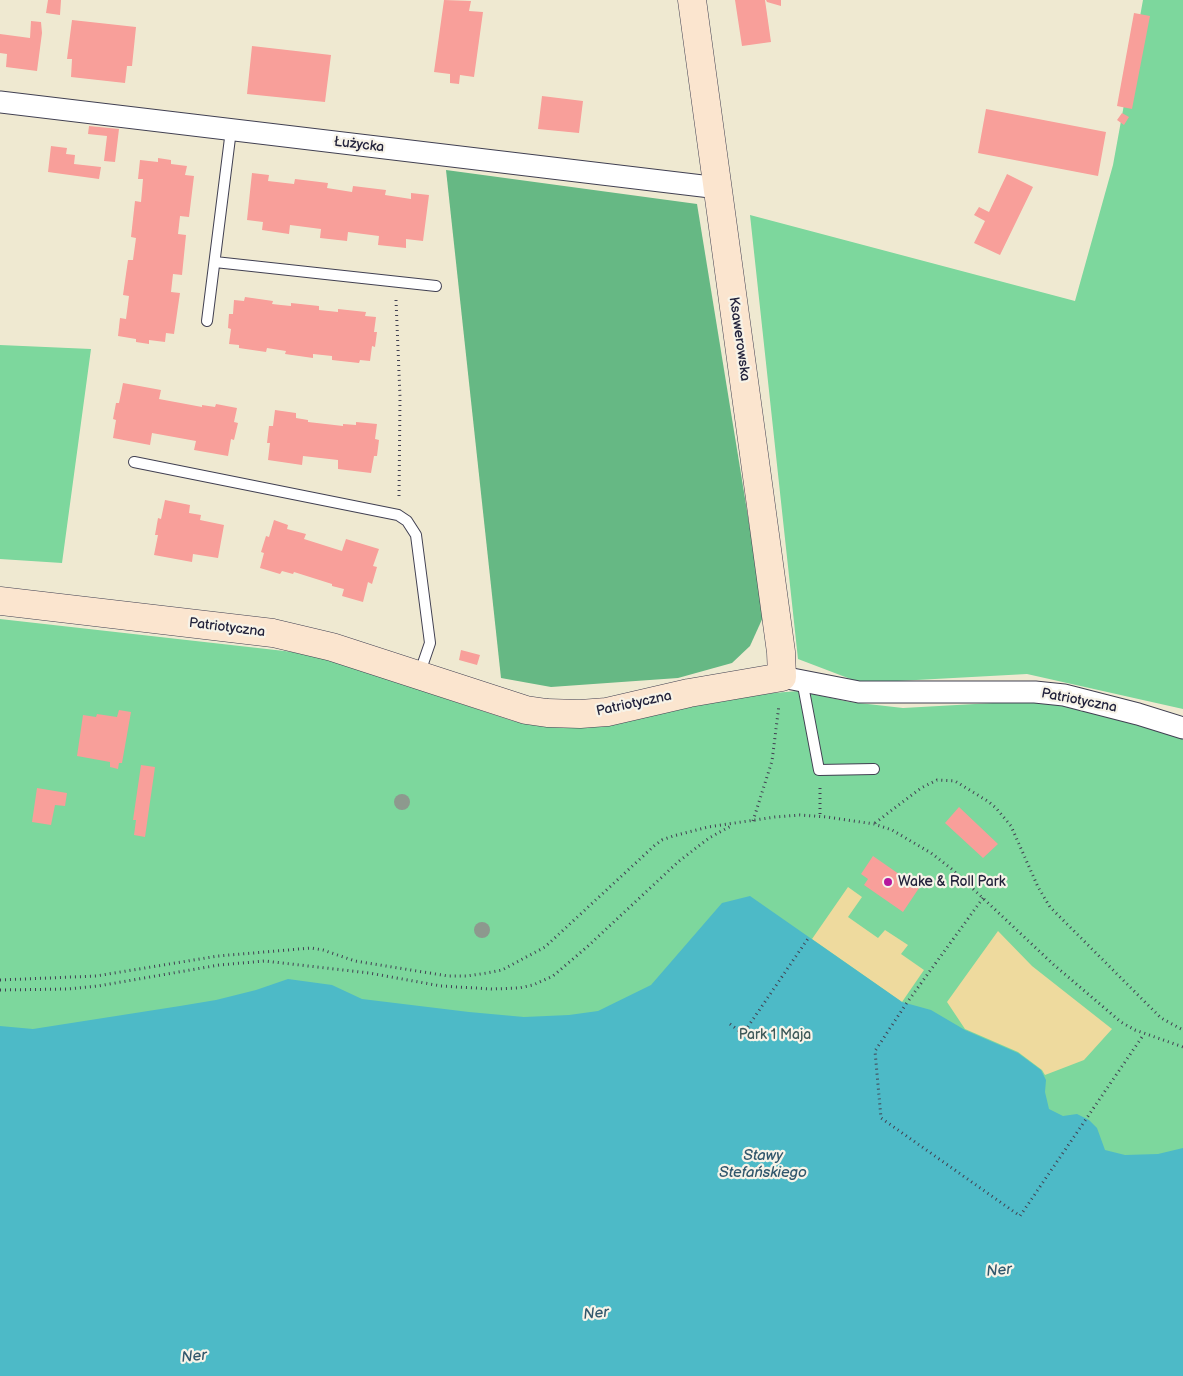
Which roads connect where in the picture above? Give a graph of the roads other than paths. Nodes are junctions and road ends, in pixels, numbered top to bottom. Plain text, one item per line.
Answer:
1 (692, 0) edge
2 (0, 102) edge
3 (231, 130) junction
4 (719, 188) junction
5 (215, 262) junction
6 (436, 286) dead end
7 (207, 321) dead end
8 (134, 462) dead end
9 (0, 601) edge
10 (419, 675) junction
11 (792, 679) junction
12 (1183, 728) edge
13 (874, 769) dead end

1 - 4 street, Ksawerowska
2 - 3 street, Łużycka
3 - 4 street, Łużycka
3 - 5 lane
4 - 11 street, Ksawerowska
5 - 6 lane
5 - 7 lane
8 - 10 lane
9 - 10 street, Patriotyczna
10 - 11 street, Patriotyczna
11 - 12 street, Patriotyczna
11 - 13 lane

